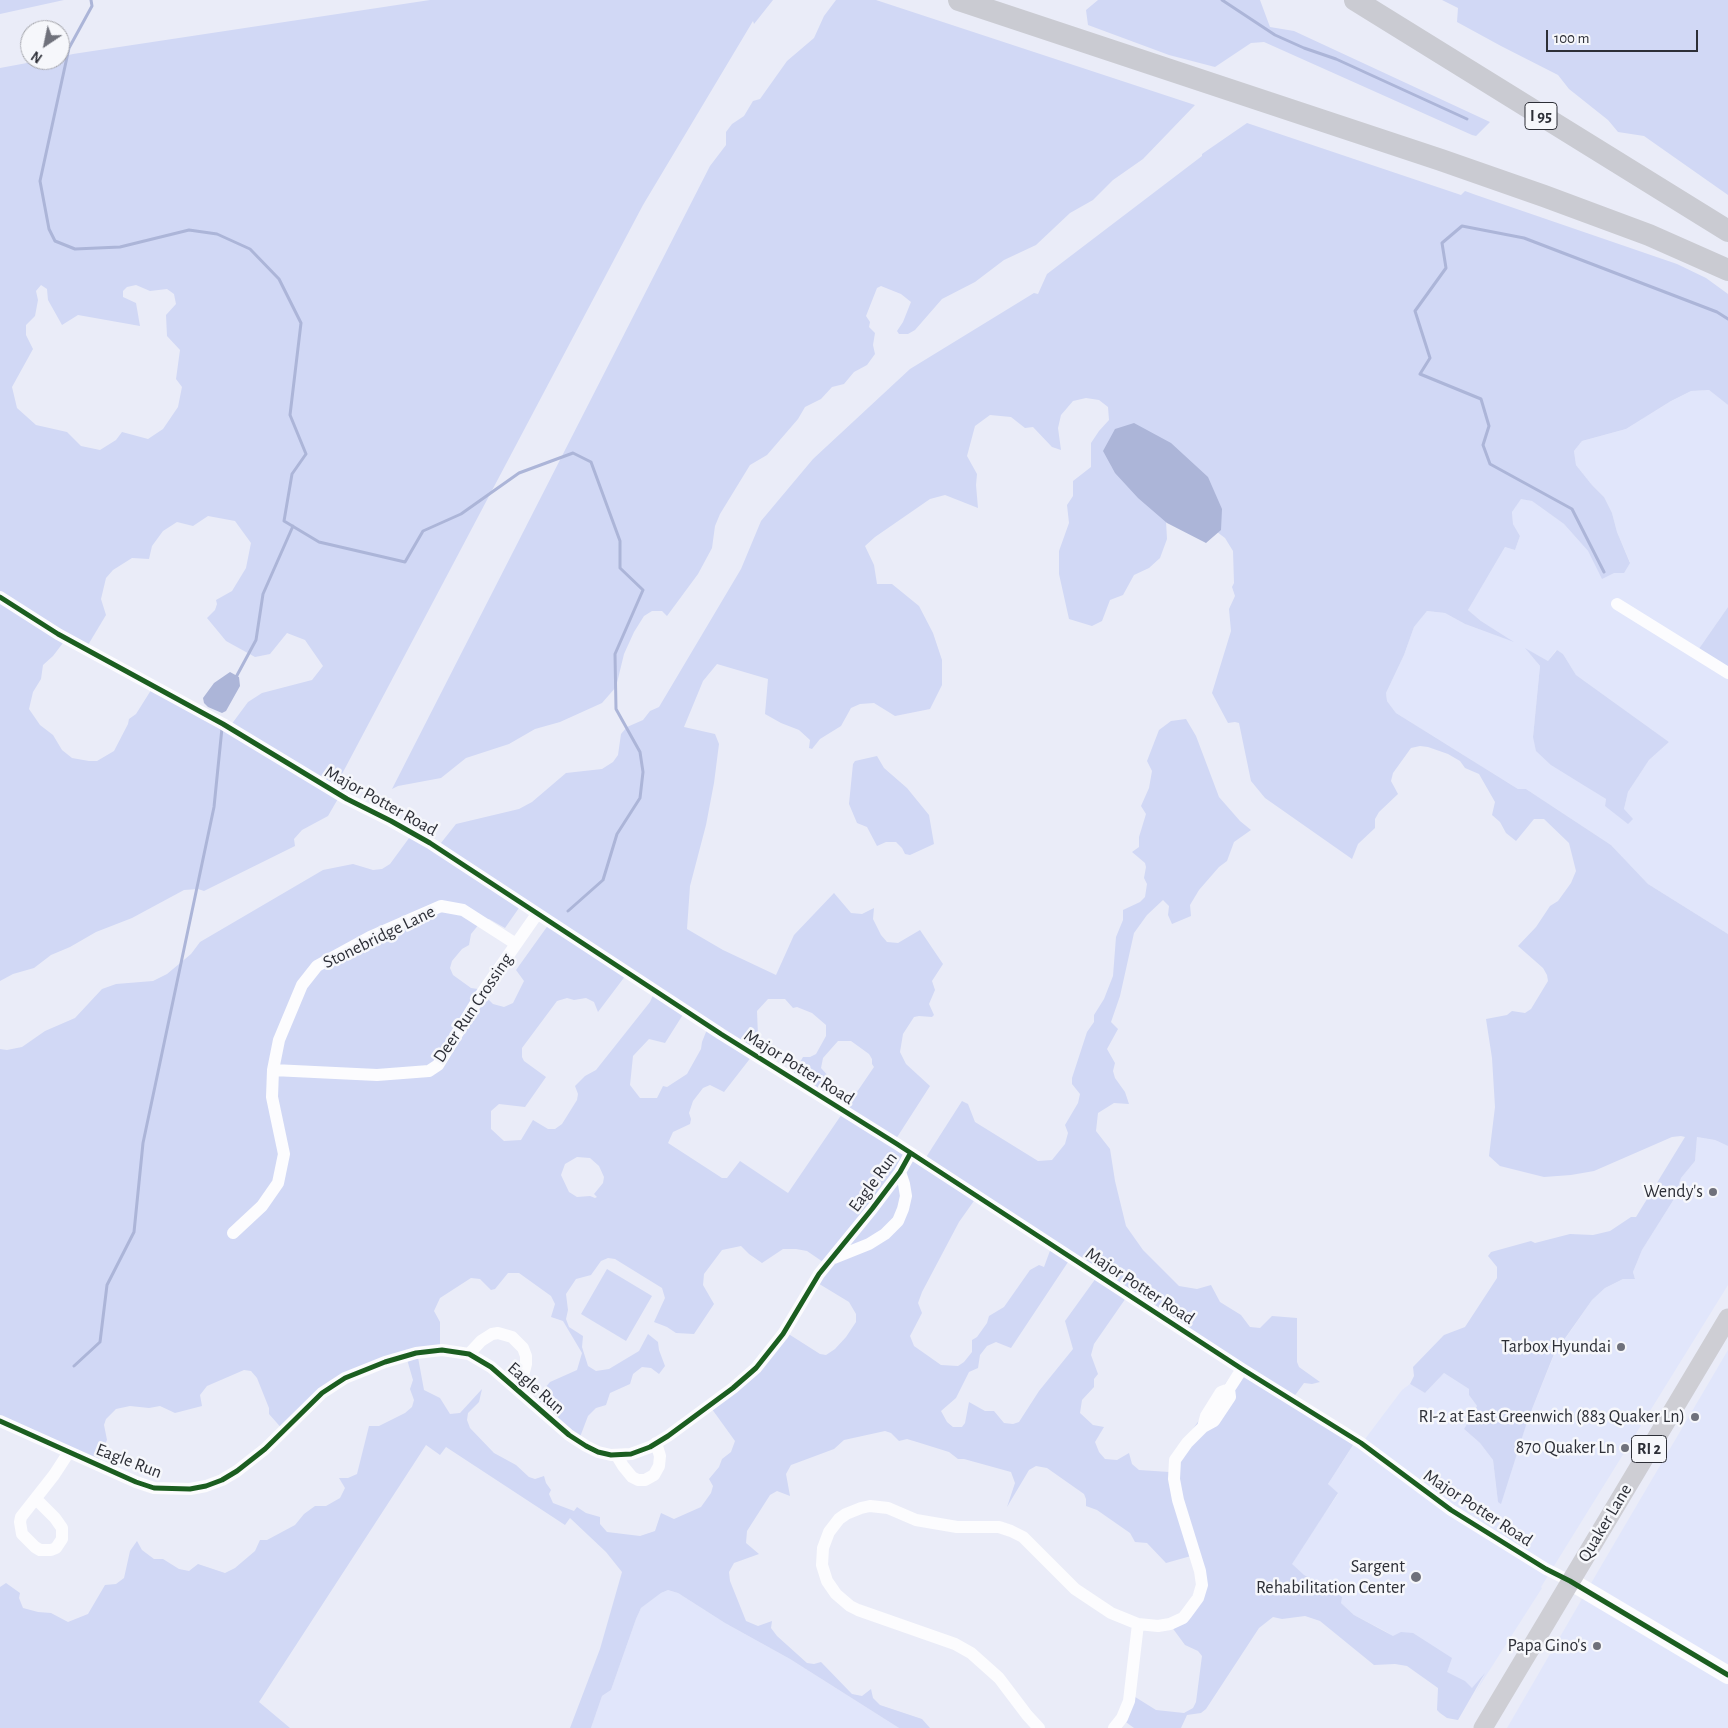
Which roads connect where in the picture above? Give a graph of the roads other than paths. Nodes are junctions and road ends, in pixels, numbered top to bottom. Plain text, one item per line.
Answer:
1 (959, 0) edge
2 (1355, 0) edge
3 (1728, 232) edge
4 (1728, 270) edge
5 (0, 597) edge
6 (1617, 604) dead end
7 (1728, 673) edge
8 (537, 914) junction
9 (516, 944) junction
10 (273, 1070) junction
11 (910, 1154) junction
12 (900, 1172) junction
13 (233, 1234) dead end
14 (829, 1260) junction
15 (1728, 1318) edge
16 (469, 1354) junction
17 (1242, 1369) junction
18 (516, 1387) junction
19 (0, 1421) edge
20 (656, 1443) junction
21 (69, 1452) junction
22 (617, 1456) junction
23 (36, 1499) dead end
24 (1570, 1581) junction
25 (1138, 1624) junction
26 (1728, 1675) edge
27 (1039, 1728) edge
28 (1114, 1728) edge
29 (1484, 1728) edge

1 - 4 highway
2 - 3 highway, I 95
5 - 8 street, Major Potter Road
6 - 7 street
8 - 9 street, Deer Run Crossing
8 - 11 street, Major Potter Road
9 - 10 street, Deer Run Crossing
9 - 10 street, Stonebridge Lane
10 - 13 street, Stonebridge Lane
11 - 12 street, Eagle Run
11 - 17 street, Major Potter Road
12 - 14 street, Eagle Run
12 - 14 street, Eagle Run
14 - 20 street, Eagle Run
15 - 24 main road, Quaker Lane / RI 2
16 - 18 street, Eagle Run
16 - 18 street, Eagle Run
16 - 21 street, Eagle Run
17 - 24 street, Major Potter Road
17 - 25 street
18 - 22 street, Eagle Run
19 - 21 street, Eagle Run
20 - 22 street, Eagle Run
20 - 22 street
21 - 23 street
24 - 26 street
24 - 29 main road, Quaker Lane / RI 2
25 - 27 street
25 - 28 street

